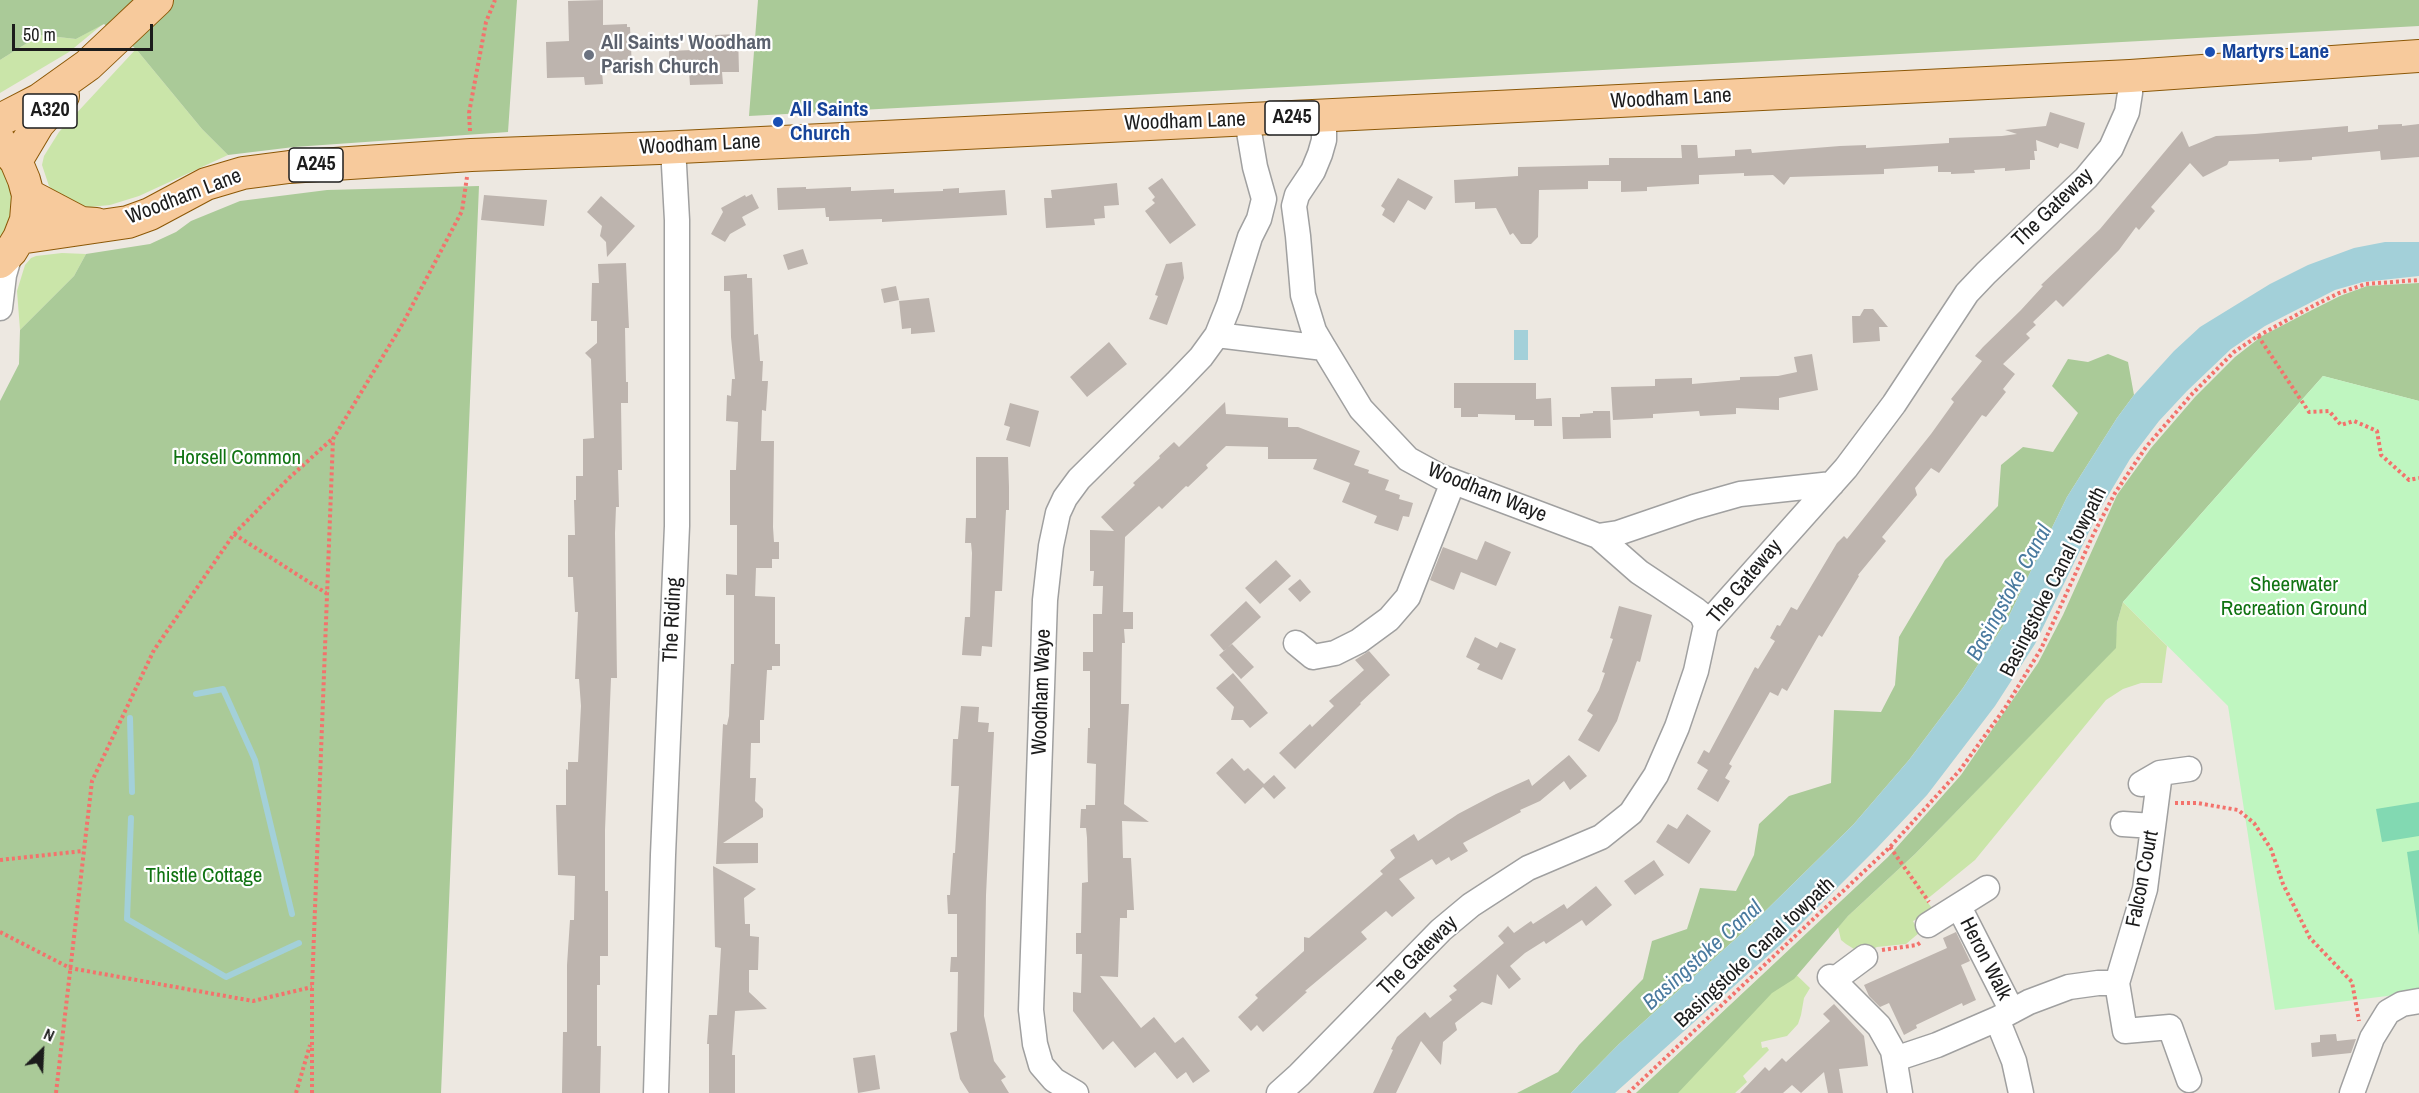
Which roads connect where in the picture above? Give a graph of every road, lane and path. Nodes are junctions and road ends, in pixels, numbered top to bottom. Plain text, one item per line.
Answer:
1 (157, 0) edge
2 (495, 0) edge
3 (2419, 56) edge
4 (88, 65) junction
5 (2130, 76) junction
6 (1324, 116) junction
7 (0, 120) edge
8 (1247, 120) junction
9 (673, 147) junction
10 (8, 151) edge
11 (471, 155) junction
12 (28, 195) junction
13 (1264, 199) junction
14 (1294, 201) junction
15 (106, 225) junction
16 (10, 250) edge
17 (2419, 280) edge
18 (0, 308) edge
19 (1217, 335) junction
20 (2258, 336) junction
21 (1324, 348) junction
22 (333, 438) junction
23 (2419, 478) edge
24 (1454, 482) junction
25 (1832, 484) junction
26 (234, 534) junction
27 (1598, 536) junction
28 (327, 594) junction
29 (1706, 625) junction
30 (1304, 658) dead end
31 (2189, 769) dead end
32 (2155, 814) junction
33 (2123, 824) dead end
34 (1890, 847) junction
35 (83, 851) junction
36 (0, 860) edge
37 (1987, 888) dead end
38 (1943, 917) junction
39 (0, 932) edge
40 (1865, 957) joint
41 (70, 968) junction
42 (2117, 983) junction
43 (312, 987) junction
44 (2419, 1001) edge
45 (2005, 1015) junction
46 (2372, 1038) junction
47 (311, 1040) junction
48 (1895, 1059) junction
49 (2189, 1080) dead end
50 (56, 1093) edge
51 (296, 1093) edge
52 (312, 1093) edge
53 (656, 1093) edge
54 (1076, 1093) edge
55 (1279, 1093) edge
56 (1628, 1093) edge
57 (1900, 1093) edge
58 (2021, 1093) edge
59 (2352, 1093) edge

1 - 4 main road, A320
2 - 11 path
3 - 5 main road, Woodham Lane / A245
4 - 7 main road, A320
4 - 10 main road, A320
5 - 6 main road, Woodham Lane / A245
5 - 25 street, The Gateway
6 - 8 main road, Woodham Lane / A245
6 - 14 street
8 - 9 main road, Woodham Lane / A245
8 - 13 street
9 - 11 main road, Woodham Lane / A245
9 - 53 street, The Riding
10 - 12 main road
11 - 15 main road, Woodham Lane / A245
11 - 22 path
12 - 15 main road, Woodham Lane / A245
12 - 16 main road
13 - 14 street
13 - 19 street, Woodham Waye
14 - 21 street, Woodham Waye
15 - 16 main road, Woodham Lane / A245
16 - 18 street
17 - 20 path, Basingstoke Canal towpath
19 - 21 street
19 - 54 street, Woodham Waye
20 - 23 path
20 - 34 path, Basingstoke Canal towpath
21 - 24 street, Woodham Waye
22 - 26 path
22 - 28 path
24 - 27 street, Woodham Waye
24 - 30 street
25 - 27 street
25 - 29 street, The Gateway
26 - 28 path
26 - 35 path
27 - 29 street, Woodham Waye
28 - 43 path
29 - 55 street, The Gateway
31 - 32 street, Falcon Court
32 - 33 street
32 - 42 street, Falcon Court
32 - 46 path
34 - 38 path
34 - 56 path, Basingstoke Canal towpath
35 - 36 path
35 - 41 path
37 - 38 street, Heron Walk
38 - 40 path
38 - 45 street, Heron Walk
39 - 41 path
40 - 48 street
41 - 43 path
41 - 50 path
42 - 45 street
42 - 49 street
43 - 47 path
44 - 46 street
45 - 48 street
45 - 58 street, Heron Walk
46 - 59 street
47 - 51 path
47 - 52 path
48 - 57 street

